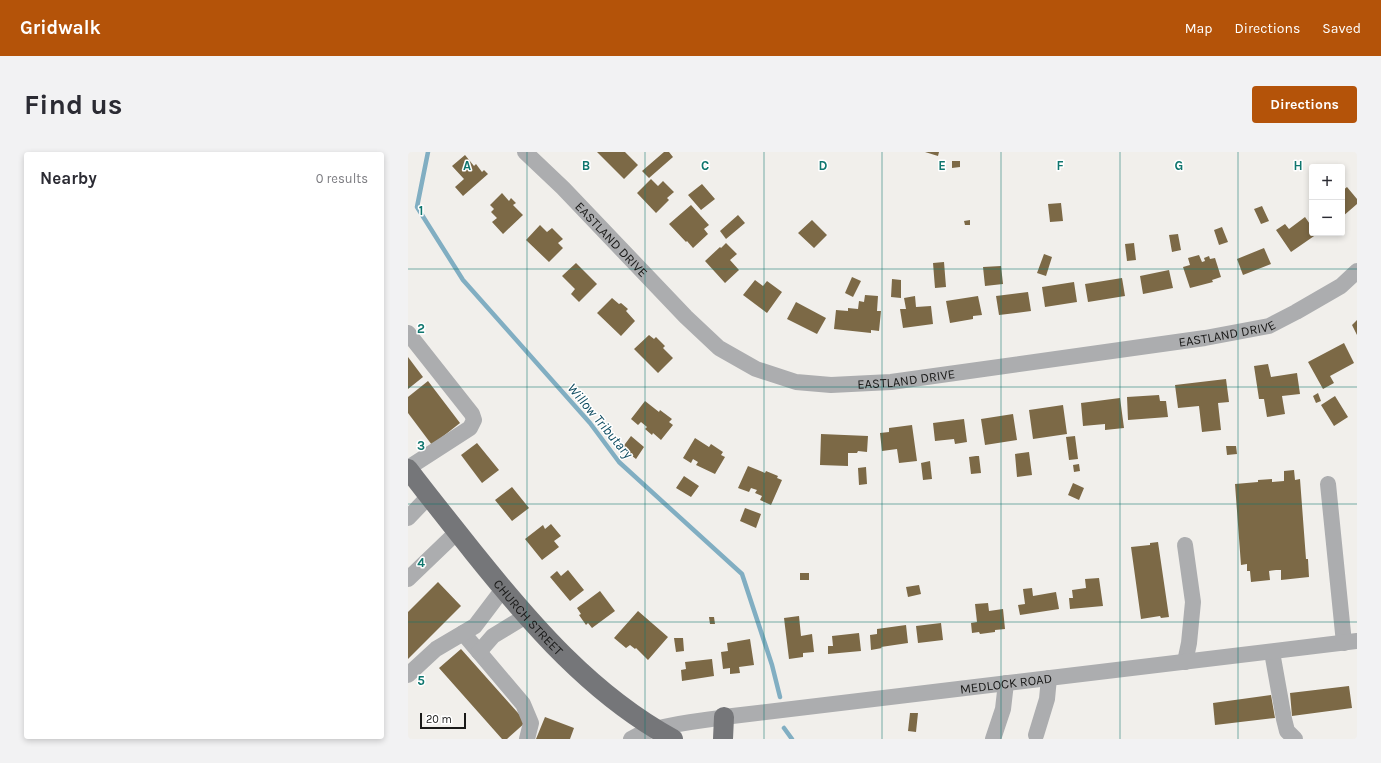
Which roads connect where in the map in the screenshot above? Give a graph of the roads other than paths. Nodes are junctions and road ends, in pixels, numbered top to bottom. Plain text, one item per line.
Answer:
1 (525, 152) edge
2 (1357, 271) edge
3 (408, 333) edge
4 (408, 469) edge
5 (1328, 484) dead end
6 (429, 496) junction
7 (408, 518) edge
8 (457, 532) junction
9 (1185, 545) dead end
10 (408, 579) edge
11 (503, 589) junction
12 (526, 616) junction
13 (463, 633) junction
14 (1351, 642) edge
15 (479, 652) junction
16 (1272, 652) junction
17 (1185, 662) junction
18 (408, 675) edge
19 (1049, 678) junction
20 (1006, 683) junction
21 (724, 717) junction
22 (655, 729) junction
23 (1036, 735) dead end
24 (527, 739) edge
25 (631, 739) edge
26 (673, 739) edge
27 (723, 739) edge
28 (993, 739) edge
29 (1295, 739) edge

1 - 2 street, EASTLAND DRIVE
3 - 4 street
4 - 6 main road, CHURCH STREET
5 - 14 street
6 - 7 street
6 - 8 main road, CHURCH STREET
8 - 10 street
8 - 11 main road, CHURCH STREET
9 - 17 street
11 - 12 main road, CHURCH STREET
11 - 13 street
12 - 15 street
12 - 22 main road, CHURCH STREET
13 - 15 street
13 - 18 street
14 - 16 street, MEDLOCK ROAD
15 - 24 street
16 - 17 street, MEDLOCK ROAD
16 - 29 street
17 - 19 street, MEDLOCK ROAD
19 - 20 street, MEDLOCK ROAD
19 - 23 street
20 - 21 street, MEDLOCK ROAD
20 - 28 street
21 - 22 street, MEDLOCK ROAD
21 - 27 main road
22 - 25 street, MEDLOCK ROAD
22 - 26 main road, CHURCH STREET

